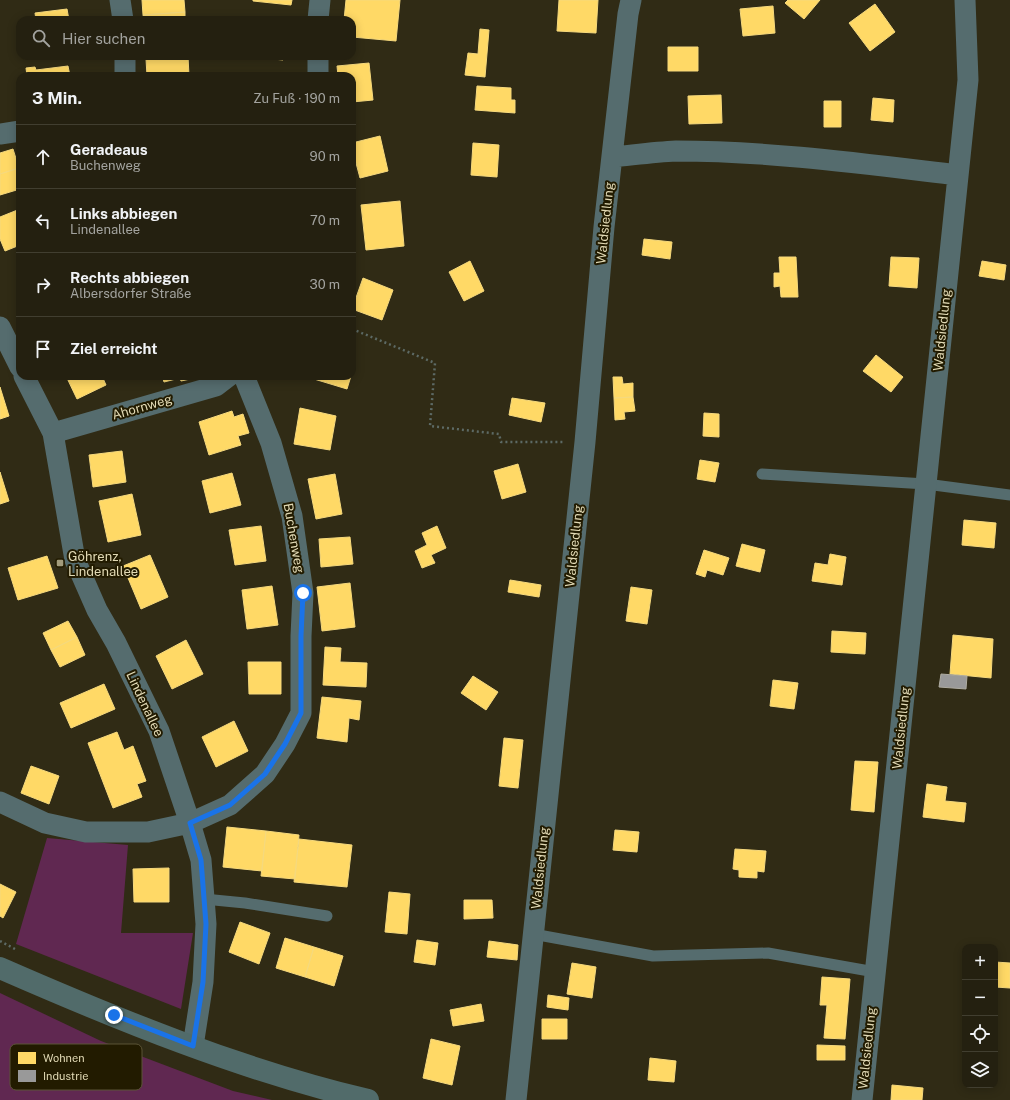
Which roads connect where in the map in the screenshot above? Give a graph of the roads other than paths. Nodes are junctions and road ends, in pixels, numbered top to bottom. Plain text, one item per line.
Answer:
1 (120, 0) edge
2 (320, 0) edge
3 (631, 0) edge
4 (965, 0) edge
5 (122, 16) edge
6 (318, 16) edge
7 (125, 60) edge
8 (318, 60) edge
9 (125, 72) edge
10 (318, 72) edge
11 (16, 132) edge
12 (0, 134) edge
13 (612, 157) junction
14 (958, 175) junction
15 (0, 327) edge
16 (16, 359) edge
17 (26, 380) edge
18 (224, 380) edge
19 (246, 380) edge
20 (53, 433) junction
21 (762, 474) dead end
22 (926, 484) junction
23 (1010, 495) edge
24 (0, 802) edge
25 (190, 823) junction
26 (204, 899) junction
27 (327, 916) dead end
28 (533, 934) junction
29 (0, 968) edge
30 (875, 972) junction
31 (193, 1046) junction
32 (368, 1100) edge
33 (516, 1100) edge
34 (862, 1100) edge

1 - 5 street
2 - 6 street
3 - 13 street, Waldsiedlung
4 - 14 street, Waldsiedlung
7 - 9 street
8 - 10 street
11 - 12 street
13 - 14 street
13 - 28 street, Waldsiedlung
14 - 22 street, Waldsiedlung
15 - 16 street
17 - 20 street, Lindenallee
18 - 20 street, Ahornweg
19 - 25 street, Buchenweg
20 - 25 street, Lindenallee
21 - 22 lane
22 - 23 lane
22 - 30 street, Waldsiedlung
24 - 25 street, Buchenweg
25 - 26 street, Lindenallee
26 - 27 lane
26 - 31 street, Lindenallee
28 - 30 lane
28 - 33 street, Waldsiedlung
29 - 31 street
30 - 34 street, Waldsiedlung
31 - 32 street

